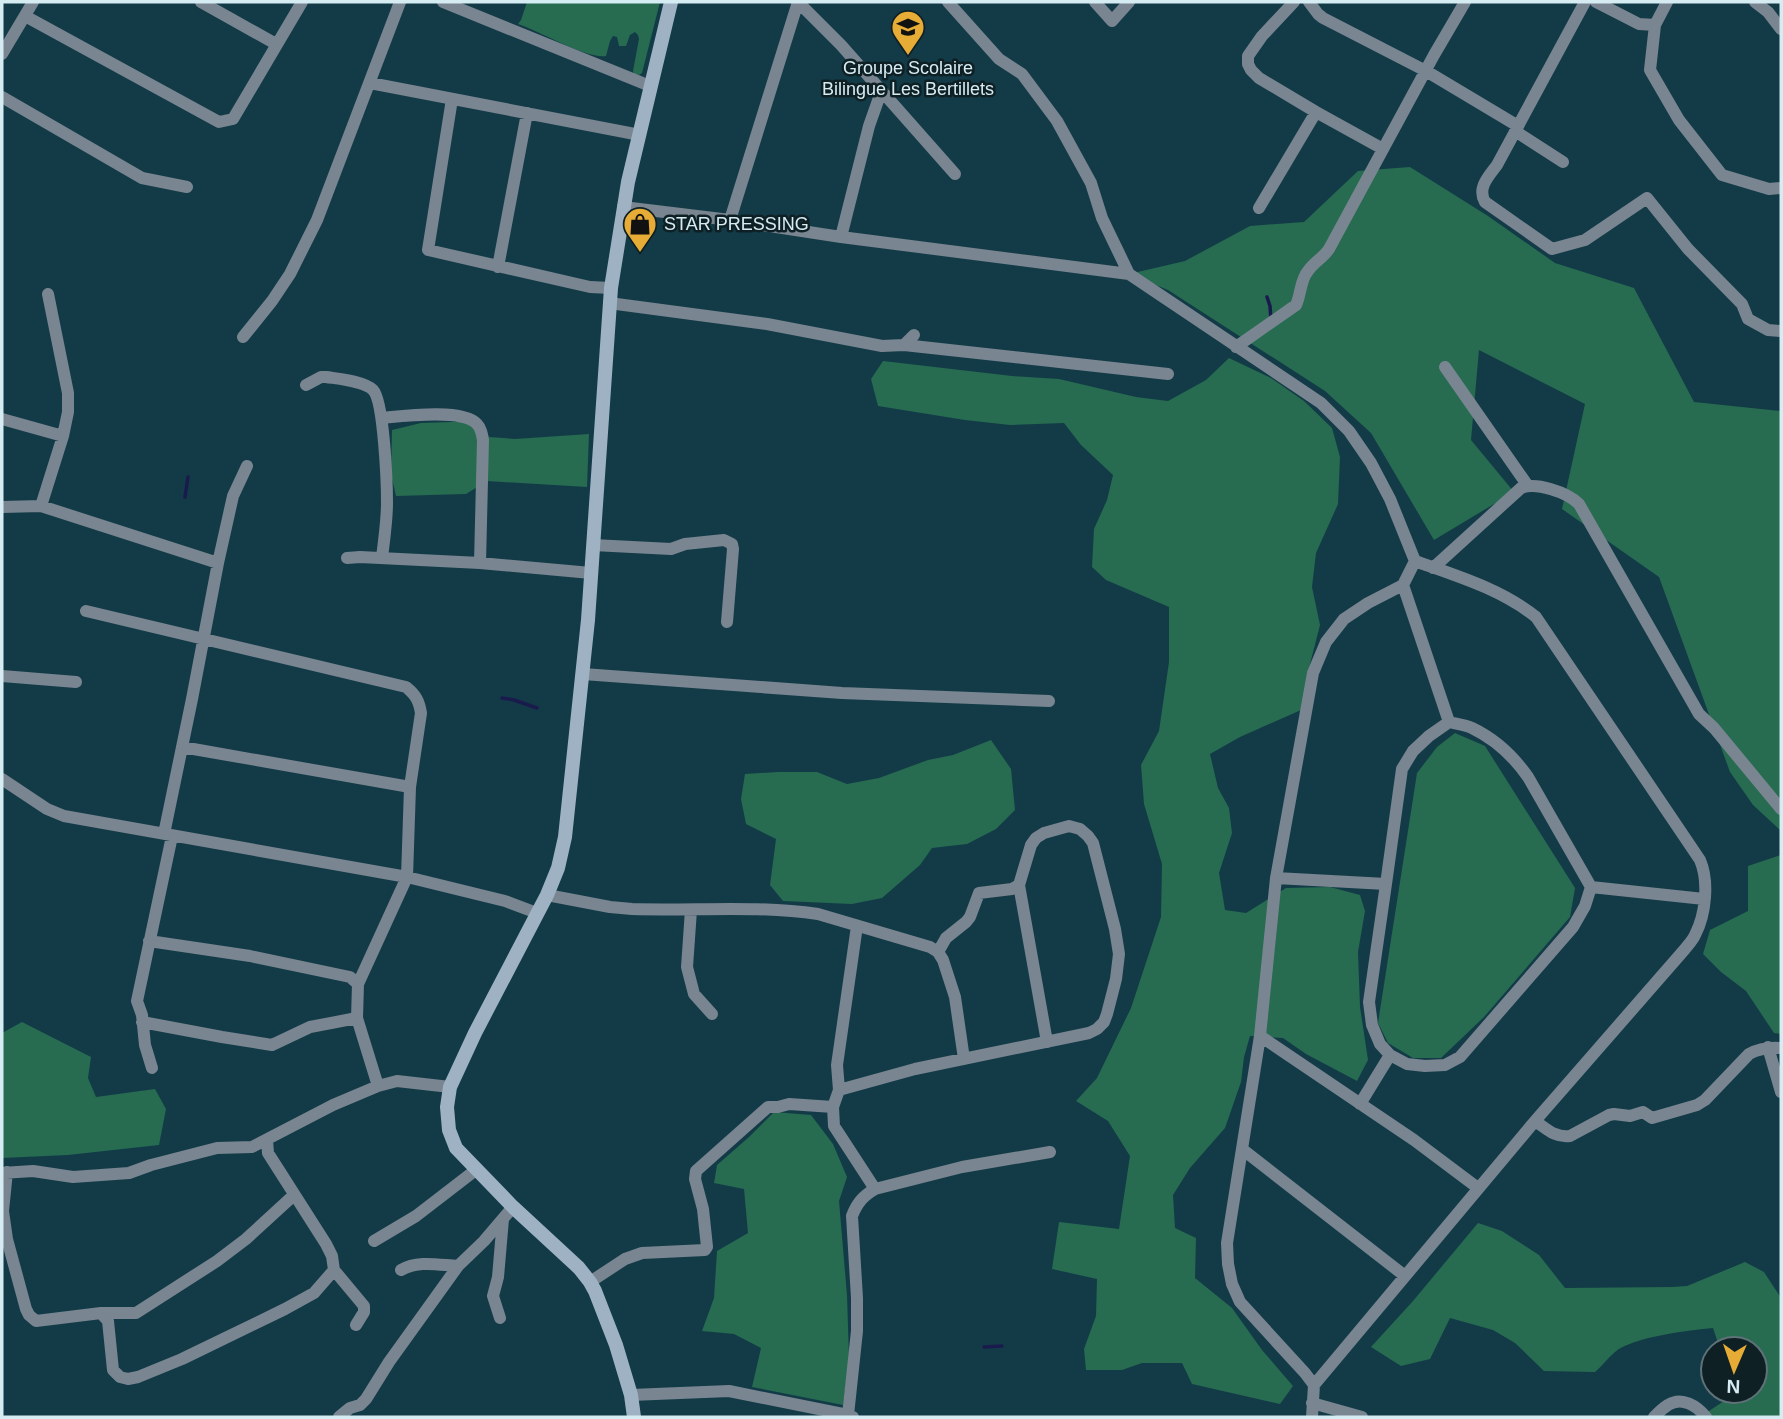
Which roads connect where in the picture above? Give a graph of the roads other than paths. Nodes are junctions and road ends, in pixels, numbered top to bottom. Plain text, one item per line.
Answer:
1 (201, 2) edge
2 (302, 2) edge
3 (400, 2) edge
4 (443, 2) edge
5 (671, 2) edge
6 (798, 2) edge
7 (948, 2) edge
8 (1095, 2) edge
9 (1129, 2) edge
10 (1294, 2) edge
11 (1309, 2) edge
12 (1465, 2) edge
13 (1585, 2) edge
14 (1596, 2) edge
15 (1667, 2) edge
16 (1755, 2) edge
17 (28, 6) edge
18 (1655, 24) junction
19 (1781, 29) edge
20 (276, 44) junction
21 (2, 54) edge
22 (1426, 71) junction
23 (370, 83) junction
24 (650, 86) junction
25 (881, 92) junction
26 (2, 97) edge
27 (452, 99) junction
28 (1316, 112) junction
29 (527, 113) junction
30 (1516, 128) junction
31 (640, 135) junction
32 (1384, 149) junction
33 (1563, 162) dead end
34 (955, 174) dead end
35 (187, 187) dead end
36 (1781, 188) edge
37 (623, 207) junction
38 (1259, 208) dead end
39 (730, 220) junction
40 (841, 237) junction
41 (498, 267) junction
42 (1129, 274) junction
43 (48, 295) dead end
44 (610, 295) junction
45 (1781, 331) edge
46 (914, 335) dead end
47 (243, 337) dead end
48 (904, 345) junction
49 (1236, 347) junction
50 (1445, 367) dead end
51 (1168, 374) dead end
52 (306, 386) dead end
53 (382, 418) junction
54 (2, 419) edge
55 (63, 436) junction
56 (247, 466) dead end
57 (1528, 486) junction
58 (41, 506) junction
59 (2, 507) edge
60 (593, 545) junction
61 (347, 558) dead end
62 (382, 558) junction
63 (1415, 561) junction
64 (218, 563) junction
65 (480, 563) junction
66 (1433, 568) junction
67 (591, 573) junction
68 (1402, 585) junction
69 (86, 611) dead end
70 (727, 622) dead end
71 (204, 638) junction
72 (583, 674) junction
73 (2, 676) edge
74 (76, 682) dead end
75 (1049, 701) dead end
76 (1449, 722) junction
77 (182, 747) junction
78 (2, 779) edge
79 (411, 787) junction
80 (1781, 809) edge
81 (168, 835) junction
82 (407, 877) junction
83 (1276, 878) junction
84 (1386, 884) junction
85 (1019, 885) junction
86 (1591, 887) junction
87 (547, 895) junction
88 (1704, 899) junction
89 (691, 910) junction
90 (537, 913) junction
91 (857, 926) junction
92 (149, 941) junction
93 (938, 952) junction
94 (358, 984) junction
95 (712, 1014) dead end
96 (356, 1018) junction
97 (142, 1022) junction
98 (1260, 1036) junction
99 (1047, 1042) junction
100 (1768, 1047) junction
101 (1781, 1048) edge
102 (1390, 1055) junction
103 (964, 1059) junction
104 (152, 1068) dead end
105 (378, 1086) junction
106 (450, 1087) junction
107 (839, 1090) junction
108 (1781, 1092) edge
109 (1360, 1104) junction
110 (833, 1107) junction
111 (1535, 1121) junction
112 (267, 1140) junction
113 (1242, 1149) junction
114 (1050, 1153) dead end
115 (477, 1169) junction
116 (4, 1172) edge
117 (1478, 1188) junction
118 (875, 1189) junction
119 (294, 1195) junction
120 (513, 1207) junction
121 (503, 1219) junction
122 (4, 1240) edge
123 (374, 1241) dead end
124 (458, 1266) junction
125 (334, 1270) junction
126 (401, 1270) dead end
127 (1405, 1276) junction
128 (590, 1282) junction
129 (101, 1312) junction
130 (500, 1318) dead end
131 (356, 1325) dead end
132 (1314, 1385) junction
133 (631, 1395) junction
134 (1312, 1403) junction
135 (850, 1416) edge
136 (339, 1417) edge
137 (634, 1417) edge
138 (1312, 1417) edge
139 (1362, 1417) edge
140 (1654, 1417) edge
141 (1706, 1417) edge

1 - 20 street
2 - 20 street
3 - 23 street
4 - 24 street
5 - 24 main road
6 - 25 street
6 - 39 street
7 - 42 street
8 - 9 street
10 - 28 street
11 - 22 street
12 - 22 street
13 - 30 street
14 - 18 street
15 - 18 street
16 - 19 street
17 - 20 street
17 - 21 street
18 - 36 street
22 - 30 street
22 - 32 street
23 - 27 street
23 - 47 street
24 - 31 main road
25 - 34 street
25 - 40 street
26 - 35 street
27 - 29 street
27 - 41 street
28 - 32 street
28 - 38 street
29 - 31 street
29 - 41 street
30 - 33 street
30 - 45 street
31 - 37 main road
32 - 49 street
37 - 39 street
37 - 44 main road
39 - 40 street
40 - 42 street
41 - 44 street
42 - 49 street
43 - 55 street
44 - 48 street
44 - 60 main road
46 - 48 street
48 - 51 street
49 - 63 street
50 - 57 street
52 - 53 street
53 - 62 street
53 - 65 street
54 - 55 street
55 - 58 street
56 - 64 street
57 - 66 street
57 - 80 street
58 - 59 street
58 - 64 street
60 - 67 main road
60 - 70 street
61 - 62 street
62 - 65 street
63 - 66 street
63 - 68 street
64 - 71 street
65 - 67 street
66 - 88 street
67 - 72 main road
68 - 76 street
68 - 83 street
69 - 71 street
71 - 77 street
71 - 79 street
72 - 75 street
72 - 87 main road
73 - 74 street
76 - 84 street
76 - 86 street
77 - 79 street
77 - 81 street
78 - 81 street
79 - 82 street
81 - 82 street
81 - 92 street
82 - 90 street
82 - 94 street
83 - 84 street
83 - 98 street
84 - 102 street
85 - 93 street
85 - 99 street
85 - 99 street
86 - 88 street
86 - 102 street
87 - 89 street
87 - 90 main road
88 - 111 street
89 - 91 street
89 - 95 street
90 - 106 main road
91 - 93 street
91 - 107 street
92 - 94 street
92 - 97 street
93 - 103 street
94 - 96 street
96 - 97 street
96 - 105 street
97 - 104 street
98 - 109 street
98 - 113 street
99 - 103 street
100 - 101 street
100 - 108 street
100 - 111 street
102 - 109 street
103 - 107 street
105 - 106 street
105 - 112 street
106 - 115 main road
107 - 110 street
109 - 117 street
110 - 118 street
110 - 128 street
111 - 117 street
112 - 116 street
112 - 119 street
113 - 127 street
113 - 132 street
114 - 118 street
115 - 120 main road
115 - 123 street
116 - 122 street
117 - 127 street
118 - 135 street
119 - 125 street
119 - 129 street
120 - 121 street
120 - 128 main road
121 - 124 street
121 - 130 street
122 - 129 street
124 - 126 street
124 - 136 street
125 - 129 street
125 - 131 street
127 - 132 street
128 - 133 main road
132 - 134 street
133 - 135 street
133 - 137 main road
134 - 138 street
134 - 139 street
140 - 141 street

